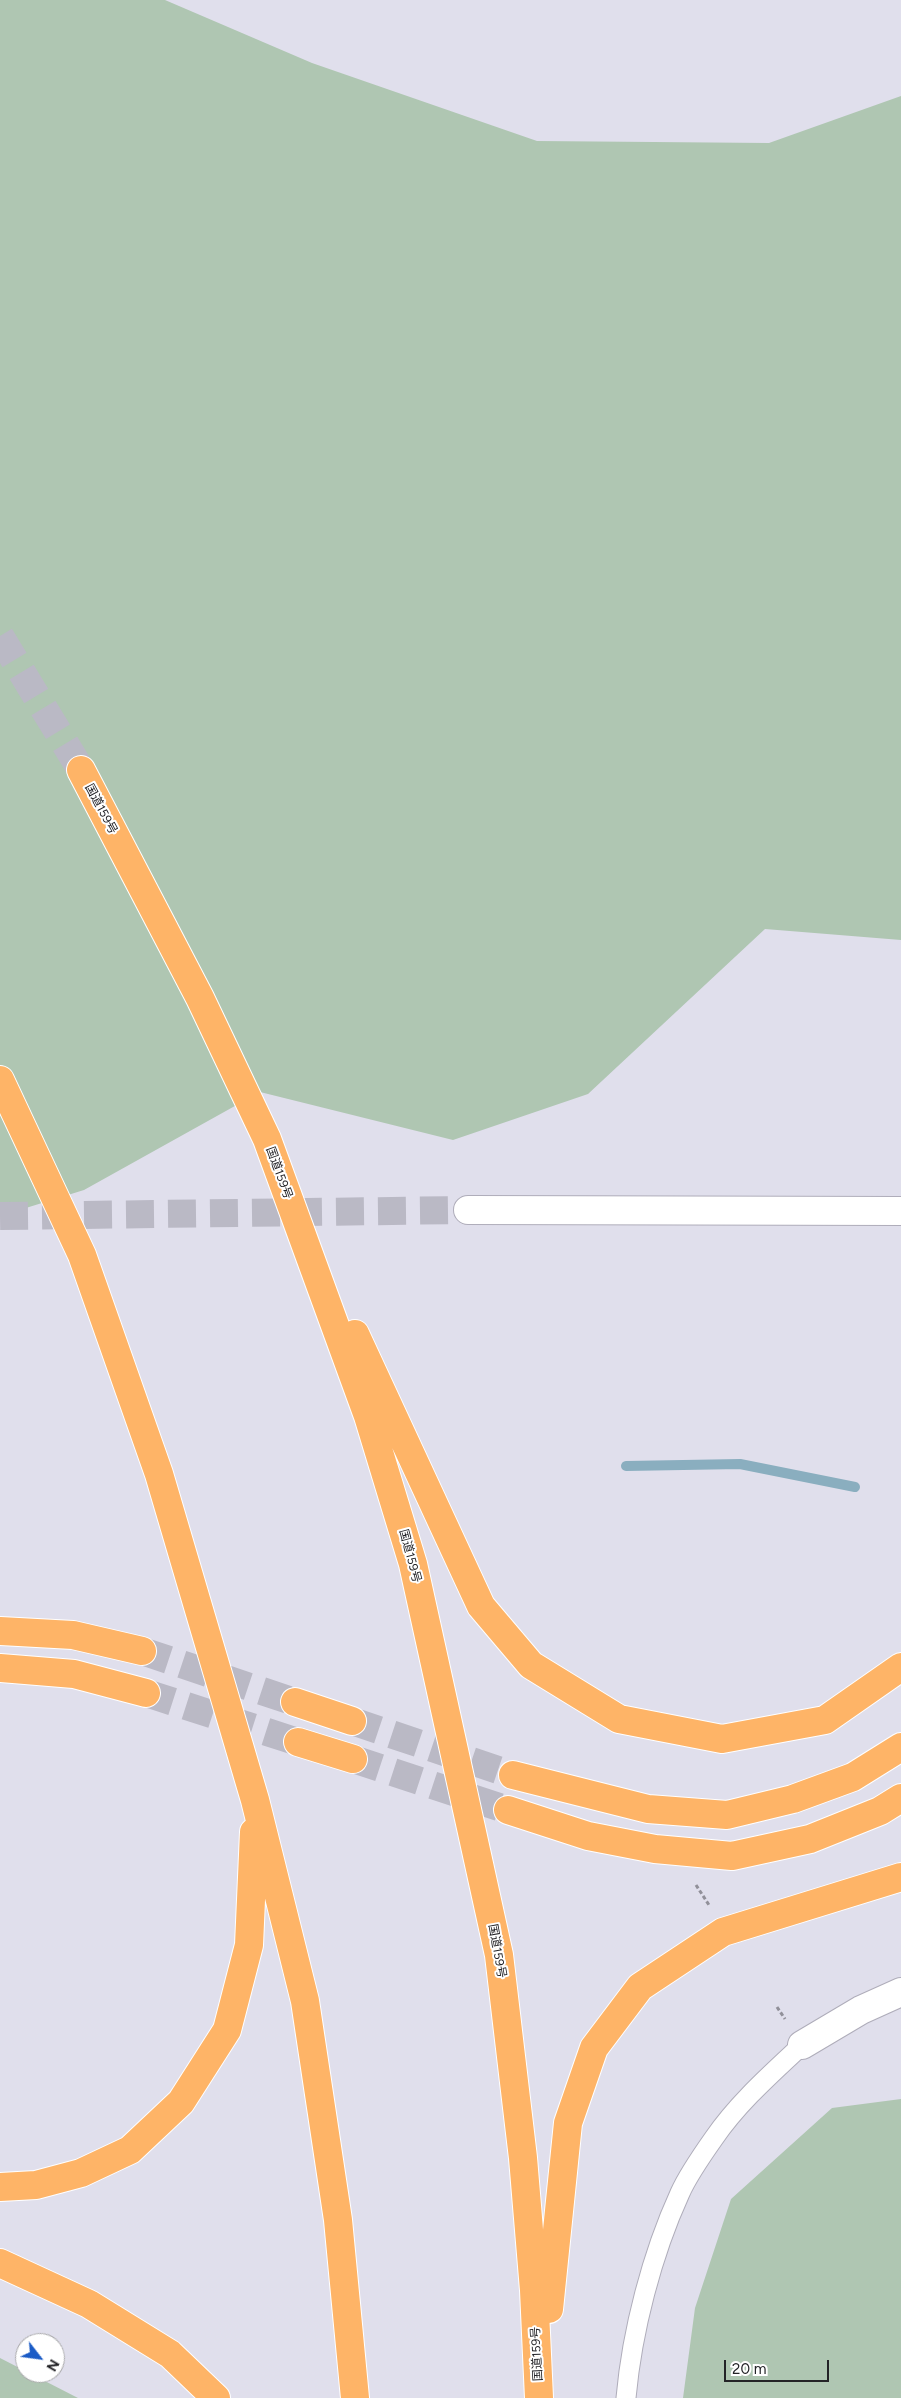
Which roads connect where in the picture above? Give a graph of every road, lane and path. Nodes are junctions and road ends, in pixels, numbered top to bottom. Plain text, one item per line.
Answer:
1 (81, 770) tunnel mouth
2 (0, 1080) edge
3 (267, 1139) junction
4 (468, 1210) tunnel mouth
5 (901, 1211) edge
6 (0, 1631) edge
7 (142, 1651) tunnel mouth
8 (901, 1667) edge
9 (0, 1668) edge
10 (146, 1693) tunnel mouth
11 (295, 1702) tunnel mouth
12 (352, 1721) tunnel mouth
13 (298, 1742) tunnel mouth
14 (901, 1747) edge
15 (352, 1759) tunnel mouth
16 (513, 1775) tunnel mouth
17 (901, 1798) edge
18 (255, 1800) junction
19 (508, 1810) tunnel mouth
20 (901, 1877) edge
21 (694, 1883) dead end
22 (710, 1907) dead end
23 (901, 1992) edge
24 (802, 2045) joint
25 (0, 2187) edge
26 (0, 2263) edge
27 (216, 2398) edge
28 (355, 2398) edge
29 (539, 2398) edge
30 (544, 2398) edge
31 (626, 2398) edge

1 - 3 highway, 国道159号
2 - 18 highway
3 - 8 highway
3 - 29 highway, 国道159号
4 - 5 street
6 - 7 highway
9 - 10 highway
11 - 12 highway
13 - 15 highway
14 - 16 highway
17 - 19 highway
18 - 25 highway
18 - 28 highway
20 - 30 highway
21 - 22 path
23 - 24 street
24 - 31 lane
26 - 27 highway

